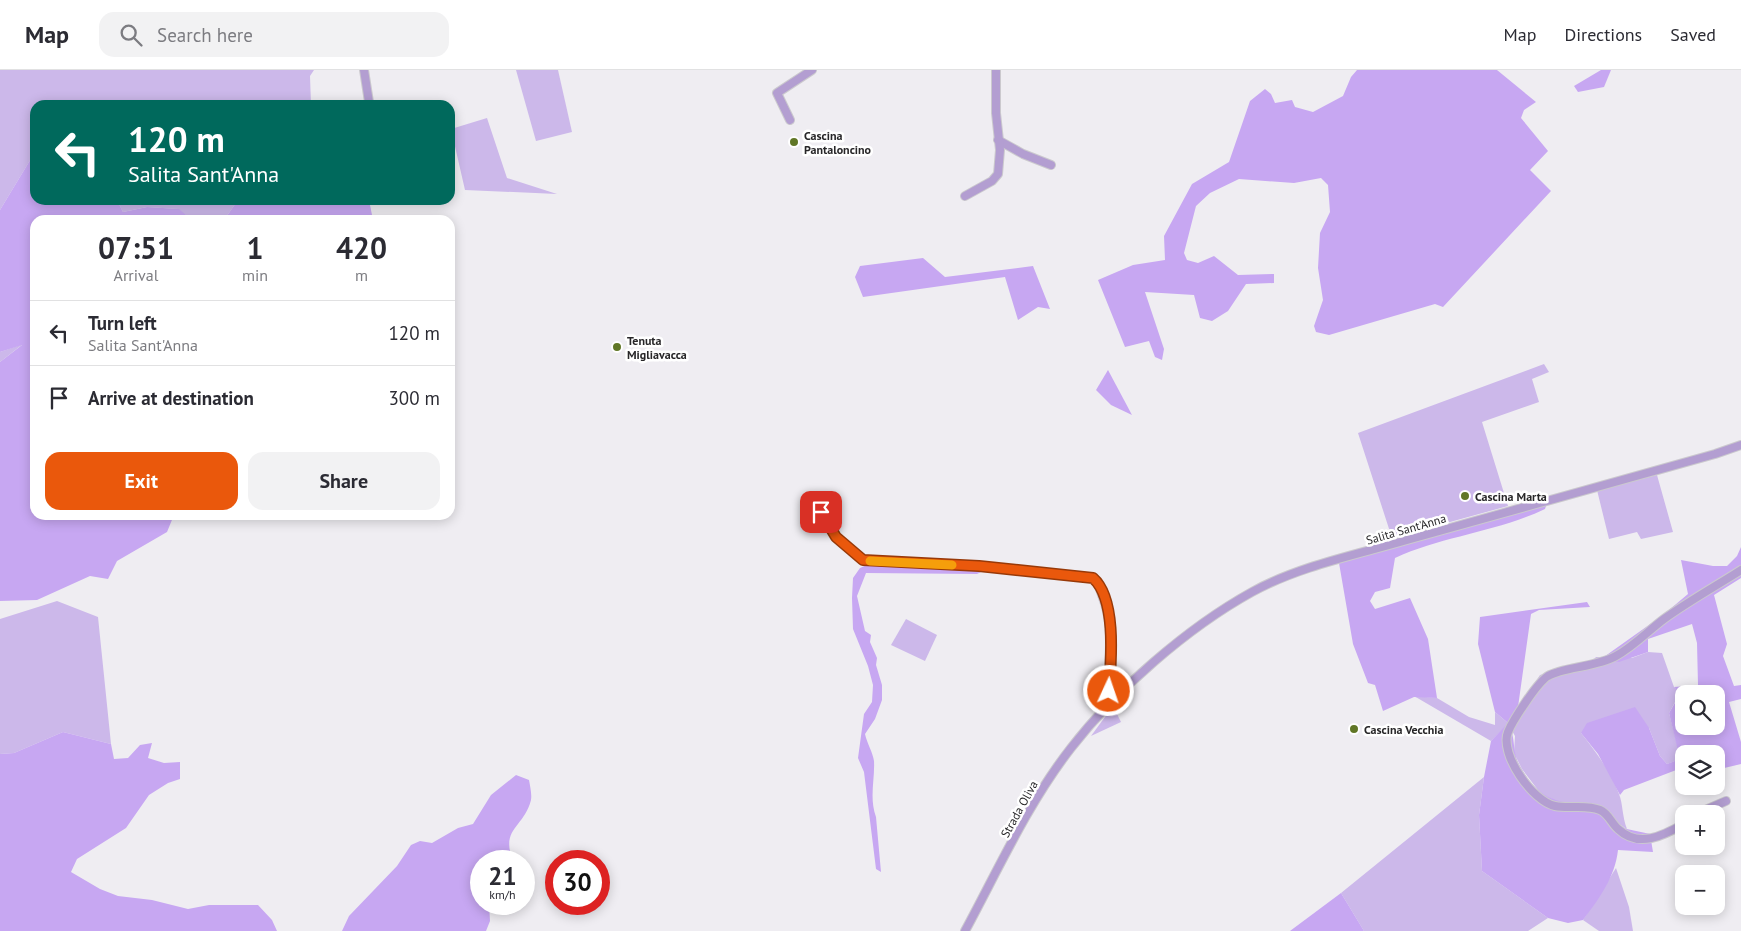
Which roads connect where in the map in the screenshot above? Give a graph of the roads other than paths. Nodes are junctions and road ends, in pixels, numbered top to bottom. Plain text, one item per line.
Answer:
1 (364, 70) edge
2 (812, 70) edge
3 (996, 70) edge
4 (369, 100) edge
5 (790, 120) dead end
6 (998, 140) junction
7 (1051, 165) dead end
8 (965, 196) dead end
9 (1741, 445) edge
10 (816, 506) dead end
11 (1741, 570) edge
12 (1109, 704) junction
13 (1726, 801) dead end
14 (1717, 805) edge
15 (1675, 829) edge
16 (965, 931) edge

1 - 4 street
2 - 5 street
3 - 6 street
6 - 7 street
6 - 8 street
9 - 12 street, Salita Sant'Anna
10 - 12 street
11 - 15 street
12 - 16 street, Strada Oliva
13 - 14 street

